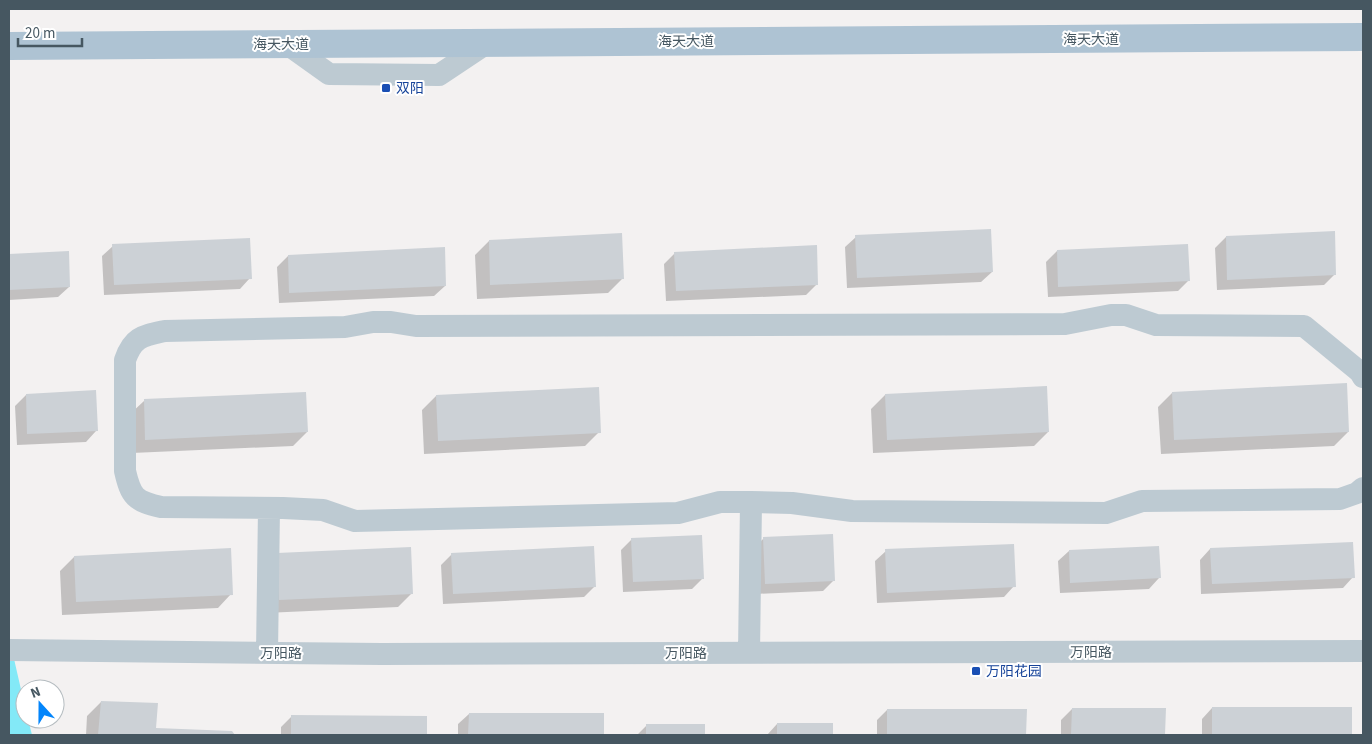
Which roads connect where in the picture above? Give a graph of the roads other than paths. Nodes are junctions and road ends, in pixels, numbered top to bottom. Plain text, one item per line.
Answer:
1 (1363, 37) edge
2 (9, 46) edge
3 (1363, 377) edge
4 (1363, 488) edge
5 (751, 502) junction
6 (270, 508) junction
7 (18, 650) edge
8 (1363, 651) edge
9 (267, 653) junction
10 (749, 653) junction

1 - 2 main road, 海天大道
3 - 6 street
4 - 5 street
5 - 6 street
5 - 10 street
6 - 9 street
7 - 9 street, 万阳路
8 - 10 street, 万阳路
9 - 10 street, 万阳路

